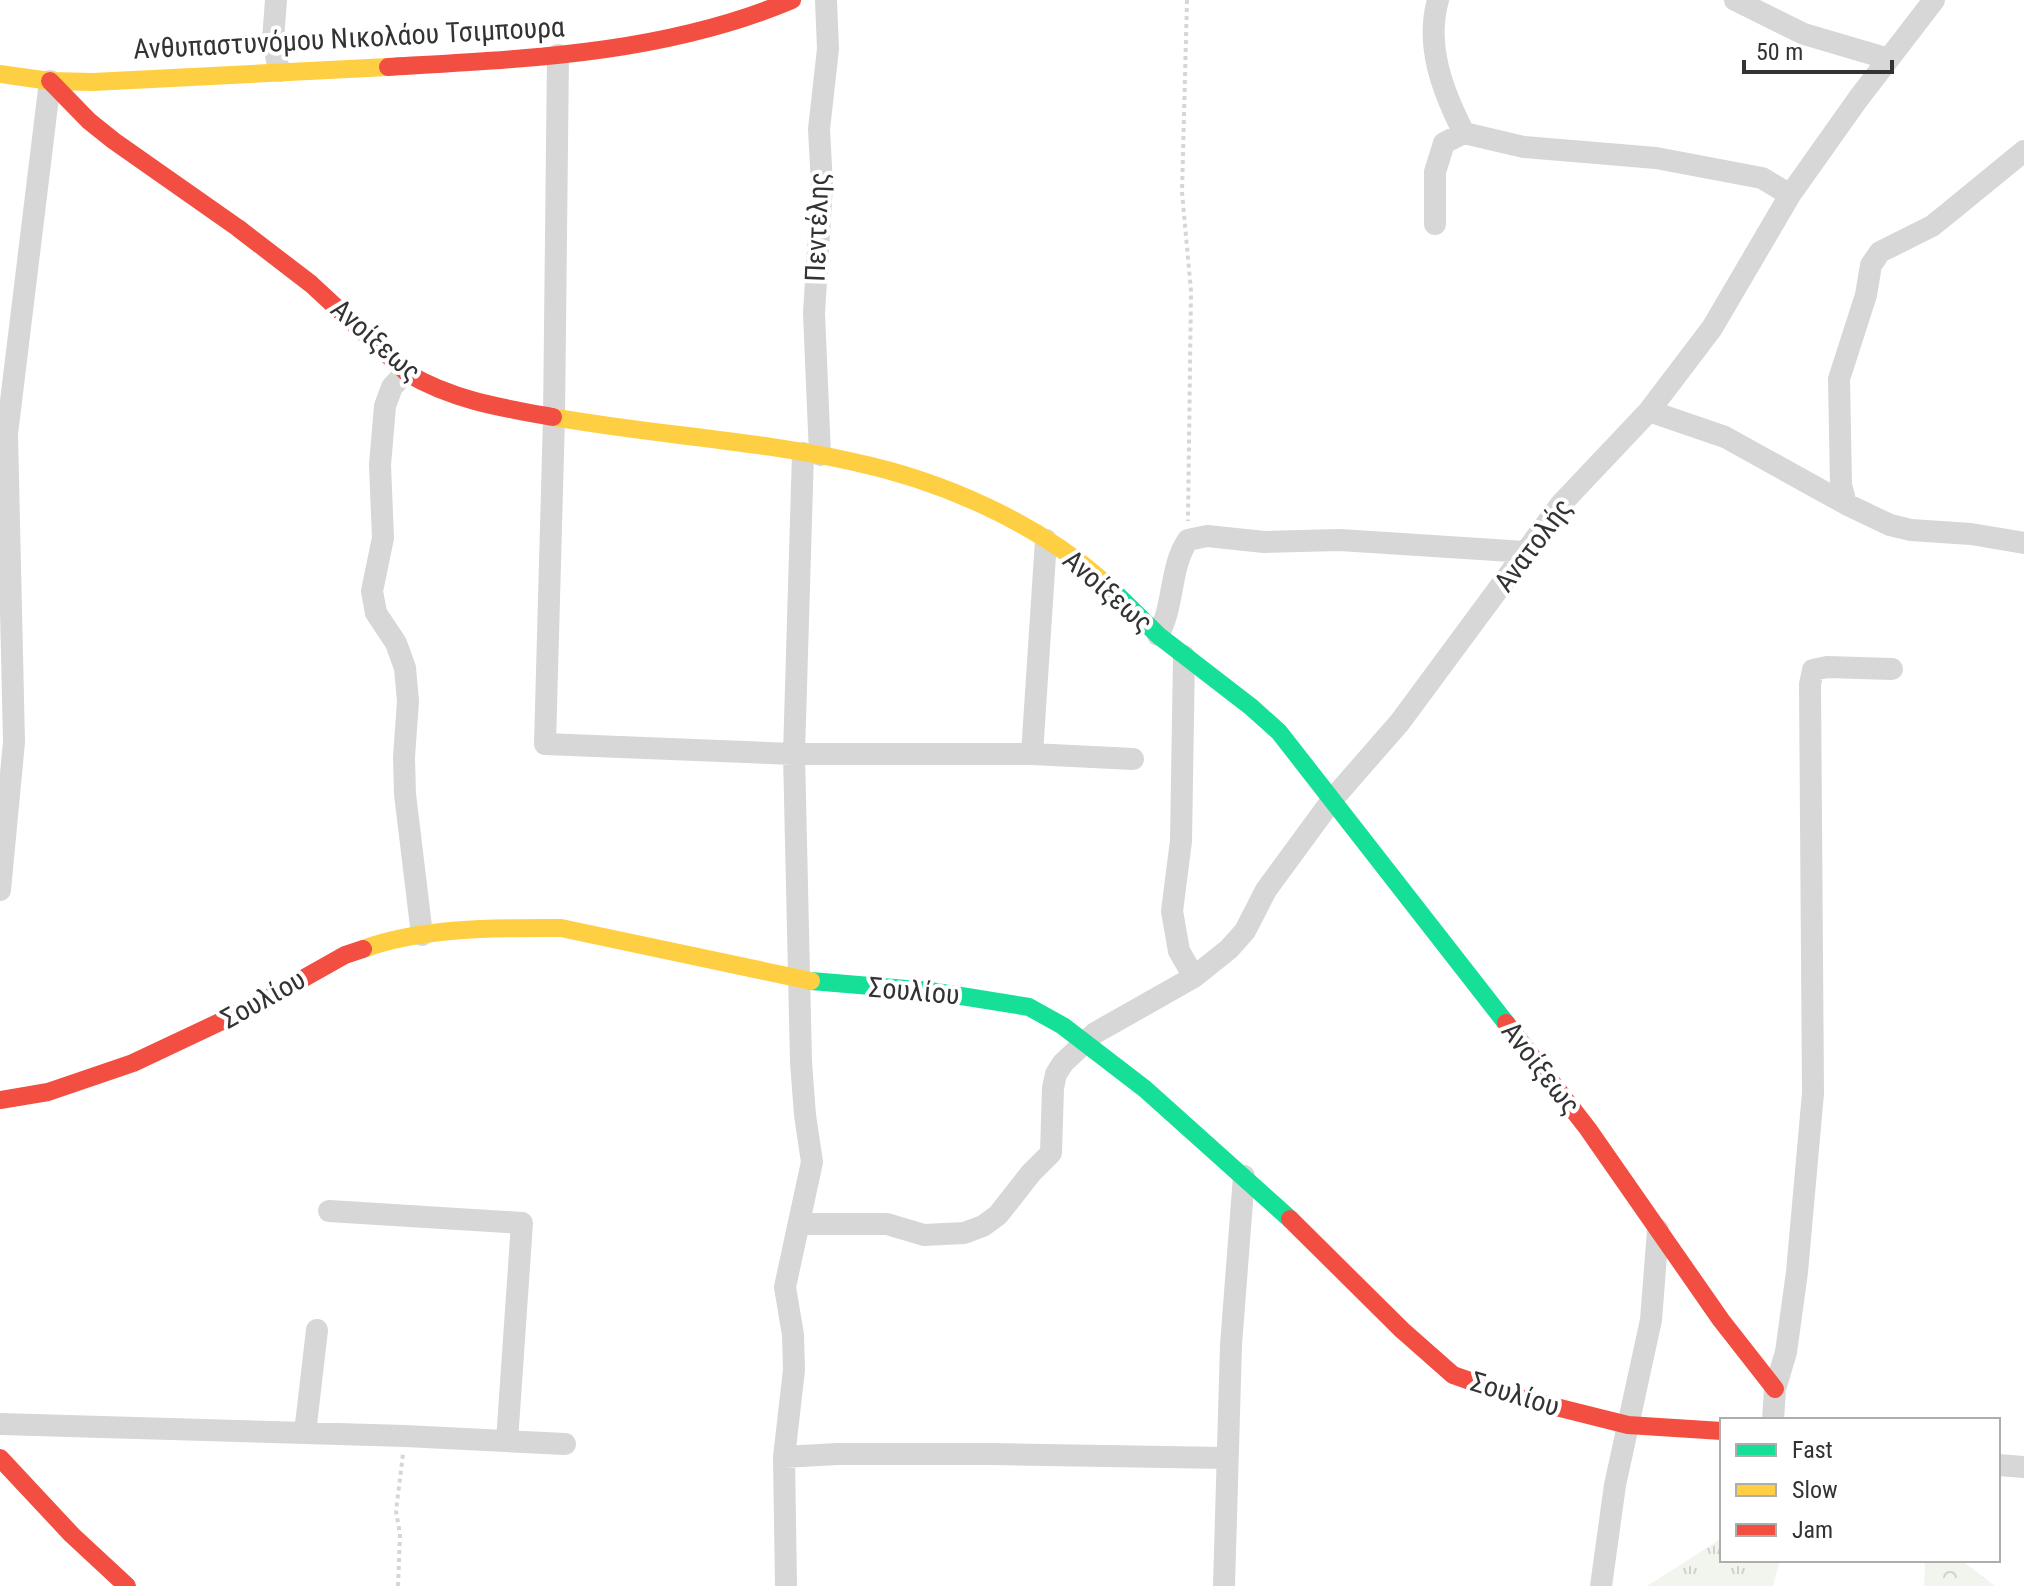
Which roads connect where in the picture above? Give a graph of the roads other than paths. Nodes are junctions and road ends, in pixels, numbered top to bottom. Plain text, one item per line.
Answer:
1 (276, 0) edge
2 (792, 0) edge
3 (826, 0) edge
4 (1438, 0) edge
5 (1735, 0) edge
6 (1934, 0) edge
7 (558, 55) junction
8 (1889, 59) junction
9 (279, 71) junction
10 (0, 74) edge
11 (50, 81) junction
12 (1464, 133) junction
13 (2024, 151) edge
14 (1790, 195) junction
15 (1435, 224) dead end
16 (406, 372) junction
17 (1649, 411) junction
18 (554, 418) junction
19 (811, 454) junction
20 (1846, 504) junction
21 (1046, 540) junction
22 (2024, 543) edge
23 (1527, 552) junction
24 (1158, 635) junction
25 (1184, 656) junction
26 (1892, 669) dead end
27 (7, 741) edge
28 (794, 754) junction
29 (1032, 754) junction
30 (1133, 759) dead end
31 (1332, 800) junction
32 (0, 890) edge
33 (422, 935) junction
34 (1194, 977) junction
35 (799, 980) junction
36 (1085, 1041) junction
37 (0, 1100) edge
38 (1244, 1176) junction
39 (329, 1211) dead end
40 (800, 1224) junction
41 (1658, 1230) junction
42 (317, 1330) dead end
43 (1775, 1389) junction
44 (1773, 1418) edge
45 (0, 1424) edge
46 (1628, 1425) junction
47 (1720, 1431) edge
48 (305, 1433) junction
49 (507, 1441) junction
50 (565, 1444) dead end
51 (784, 1457) junction
52 (0, 1458) edge
53 (1226, 1458) junction
54 (2000, 1465) edge
55 (2024, 1467) edge
56 (127, 1586) edge
57 (786, 1586) edge
58 (1228, 1586) edge
59 (1601, 1586) edge

1 - 9 street
2 - 7 street, Ανθυπαστυνόμου Νικολάου Τσιμπουρα
3 - 19 street, Πεντέλης
4 - 12 street
5 - 8 street
6 - 8 street, Ανατολής
7 - 9 street, Ανθυπαστυνόμου Νικολάου Τσιμπουρα
7 - 18 street
8 - 14 street, Ανατολής
9 - 11 street, Ανθυπαστυνόμου Νικολάου Τσιμπουρα
10 - 11 street
11 - 16 street, Ανοίξεως
11 - 27 street
12 - 14 street
12 - 15 street
13 - 20 street
14 - 17 street, Ανατολής
16 - 18 street, Ανοίξεως
16 - 33 street
17 - 20 street
17 - 23 street, Ανατολής
18 - 19 street, Ανοίξεως
18 - 28 street
19 - 21 street, Ανοίξεως
19 - 28 street, Πεντέλης
20 - 22 street
21 - 24 street, Ανοίξεως
21 - 29 street
23 - 24 street
23 - 31 street, Ανατολής
24 - 25 street, Ανοίξεως
25 - 31 street, Ανοίξεως
25 - 34 street
26 - 43 street
27 - 32 street
28 - 29 street
28 - 35 street, Πεντέλης
29 - 30 street
31 - 34 street, Ανατολής
31 - 41 street, Ανοίξεως
33 - 35 street, Σουλίου
33 - 37 street, Σουλίου
34 - 36 street, Ανατολής
35 - 36 street, Σουλίου
35 - 40 street, Πεντέλης
36 - 38 street, Σουλίου
36 - 40 street, Ανατολής
38 - 46 street, Σουλίου
38 - 53 street
39 - 49 street
40 - 51 street, Πεντέλης
41 - 43 street, Ανοίξεως
41 - 46 street
42 - 48 street
43 - 44 street
45 - 48 street
46 - 47 street, Σουλίου
46 - 59 street
48 - 49 street
49 - 50 street
51 - 53 street
51 - 57 street, Πεντέλης
52 - 56 street
53 - 58 street
54 - 55 street

